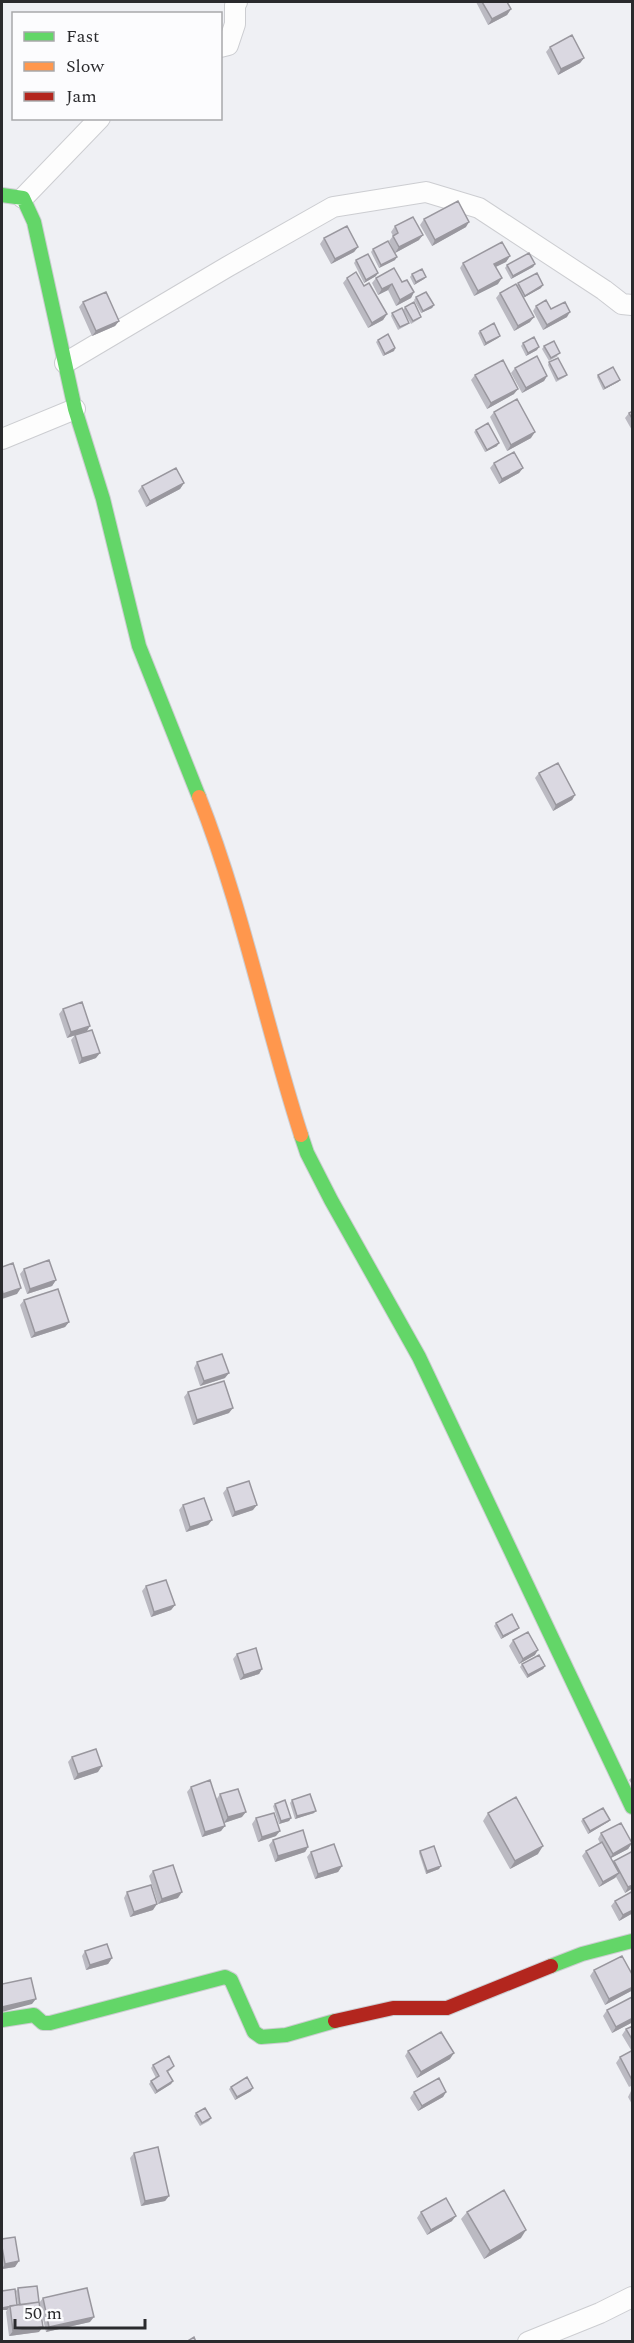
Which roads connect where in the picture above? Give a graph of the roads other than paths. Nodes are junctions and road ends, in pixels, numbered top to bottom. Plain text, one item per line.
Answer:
1 (237, 2) edge
2 (222, 46) edge
3 (98, 120) edge
4 (2, 195) edge
5 (23, 198) junction
6 (633, 305) edge
7 (65, 363) junction
8 (75, 409) junction
9 (2, 439) edge
10 (633, 1806) edge
11 (633, 1941) edge
12 (2, 2020) edge
13 (633, 2297) edge
14 (528, 2342) edge

1 - 2 street
3 - 5 street
4 - 5 street
5 - 7 street
6 - 7 street
7 - 8 street
8 - 9 street
8 - 10 street
11 - 12 street
13 - 14 street

